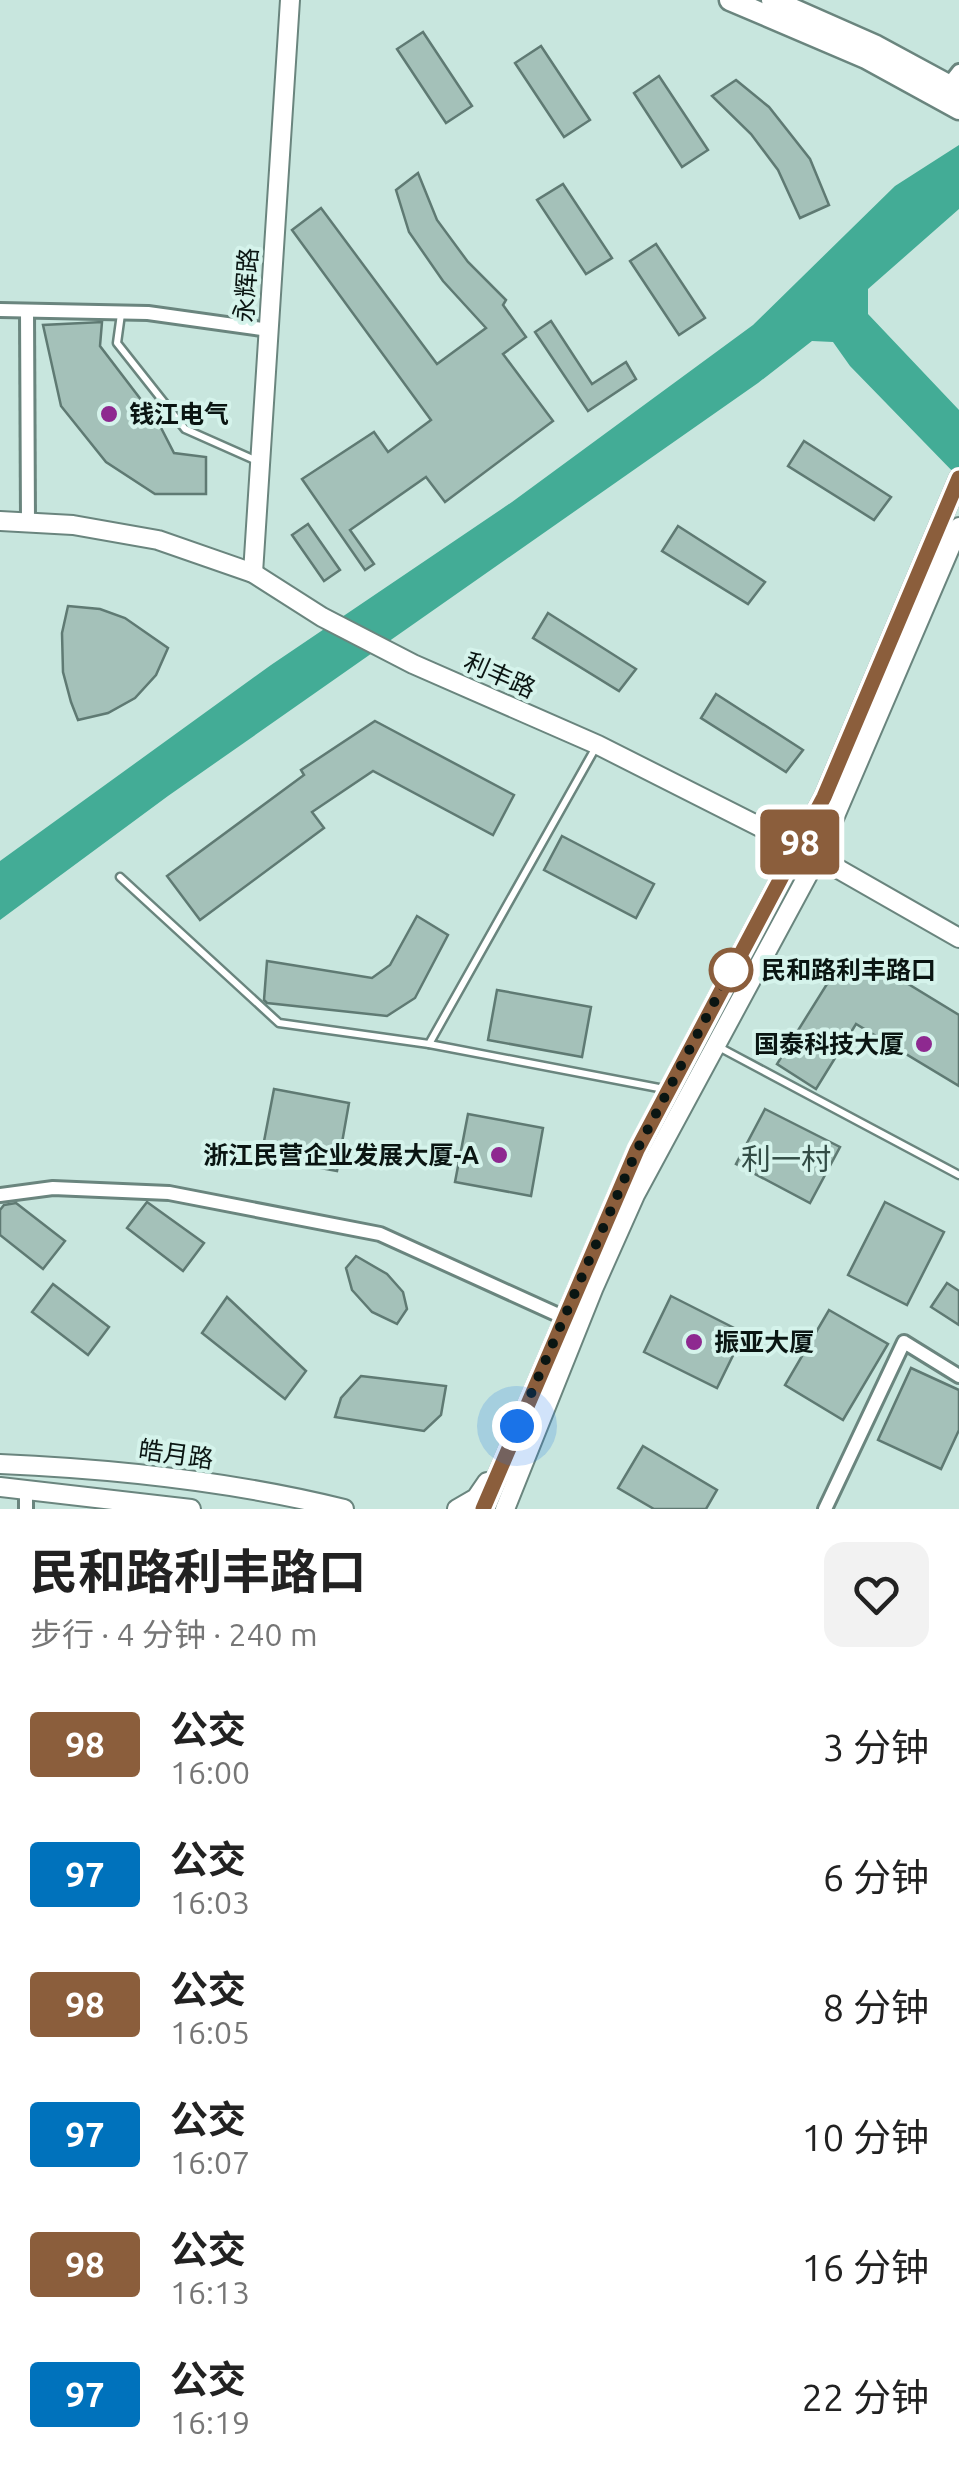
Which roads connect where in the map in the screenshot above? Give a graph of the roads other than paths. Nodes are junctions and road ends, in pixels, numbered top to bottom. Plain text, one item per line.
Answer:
1 (290, 0) edge
2 (730, 0) edge
3 (772, 0) edge
4 (955, 82) edge
5 (959, 110) edge
6 (0, 310) edge
7 (26, 311) junction
8 (121, 312) junction
9 (268, 330) junction
10 (260, 462) junction
11 (959, 478) edge
12 (0, 521) edge
13 (28, 523) junction
14 (959, 527) edge
15 (253, 573) junction
16 (598, 745) junction
17 (798, 846) junction
18 (817, 858) junction
19 (120, 877) dead end
20 (959, 938) edge
21 (430, 1044) junction
22 (716, 1046) junction
23 (668, 1089) junction
24 (959, 1175) edge
25 (0, 1195) edge
26 (566, 1318) junction
27 (959, 1376) edge
28 (506, 1452) junction
29 (0, 1464) edge
30 (518, 1474) junction
31 (0, 1487) edge
32 (26, 1499) edge
33 (192, 1509) edge
34 (344, 1509) edge
35 (457, 1509) edge
36 (483, 1509) edge
37 (505, 1509) edge
38 (516, 1509) edge
39 (825, 1509) edge

1 - 9 main road, 永辉路
2 - 5 main road
3 - 4 main road
6 - 7 street
7 - 8 street
7 - 13 street
8 - 9 street
8 - 10 lane
9 - 10 main road, 永辉路
10 - 15 main road, 永辉路
11 - 17 main road
12 - 13 main road, 利丰路
13 - 15 main road, 利丰路
14 - 18 main road
15 - 16 main road, 利丰路
16 - 17 main road, 利丰路
16 - 21 lane
17 - 18 main road, 利丰路
17 - 23 main road
18 - 20 main road, 利丰路
18 - 22 main road
19 - 21 lane
21 - 23 lane
22 - 24 lane
22 - 30 main road
23 - 26 main road
25 - 26 street
26 - 28 main road
27 - 39 street
28 - 35 main road
28 - 36 main road
29 - 34 main road, 皓月路
30 - 37 main road
30 - 38 main road
31 - 32 main road, 皓月路
32 - 33 main road, 皓月路

